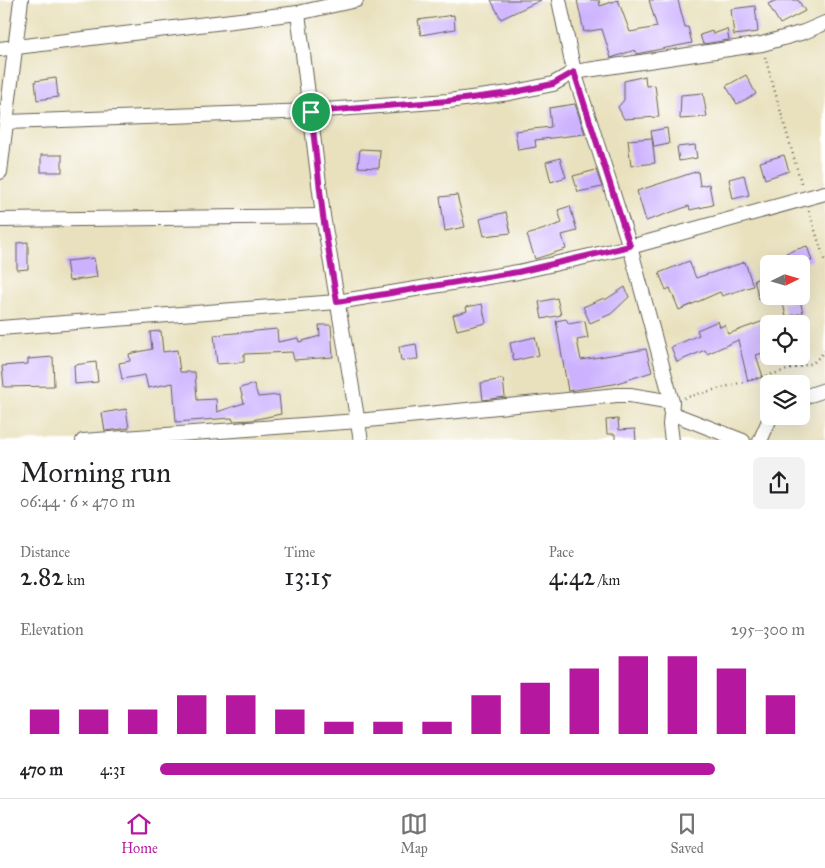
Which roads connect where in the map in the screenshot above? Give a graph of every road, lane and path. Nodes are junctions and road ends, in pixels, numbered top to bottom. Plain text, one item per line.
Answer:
1 (21, 0) edge
2 (356, 0) edge
3 (559, 0) edge
4 (298, 13) junction
5 (825, 23) edge
6 (762, 44) junction
7 (16, 47) junction
8 (0, 49) edge
9 (574, 72) junction
10 (311, 112) junction
11 (7, 122) junction
12 (0, 172) edge
13 (825, 193) edge
14 (806, 200) junction
15 (323, 216) junction
16 (0, 220) edge
17 (630, 246) junction
18 (825, 262) edge
19 (337, 302) junction
20 (0, 328) edge
21 (825, 351) edge
22 (825, 390) edge
23 (810, 395) edge
24 (671, 407) junction
25 (358, 420) junction
26 (767, 425) edge
27 (83, 440) edge
28 (361, 440) edge
29 (672, 440) edge
30 (743, 440) edge
31 (760, 440) edge

1 - 7 street
2 - 4 street
3 - 9 street
4 - 7 street
4 - 10 street
5 - 6 street
6 - 9 street
6 - 14 path
7 - 8 street
7 - 11 street
9 - 10 street
9 - 17 street
10 - 11 street
10 - 15 street
11 - 12 street
13 - 14 street
14 - 17 street
14 - 18 path
15 - 16 street
15 - 19 street
17 - 19 street
17 - 24 street
19 - 20 street
19 - 25 street
21 - 24 path
22 - 23 street
24 - 25 street
24 - 29 street
24 - 30 street
25 - 27 street
25 - 28 street
26 - 31 street

